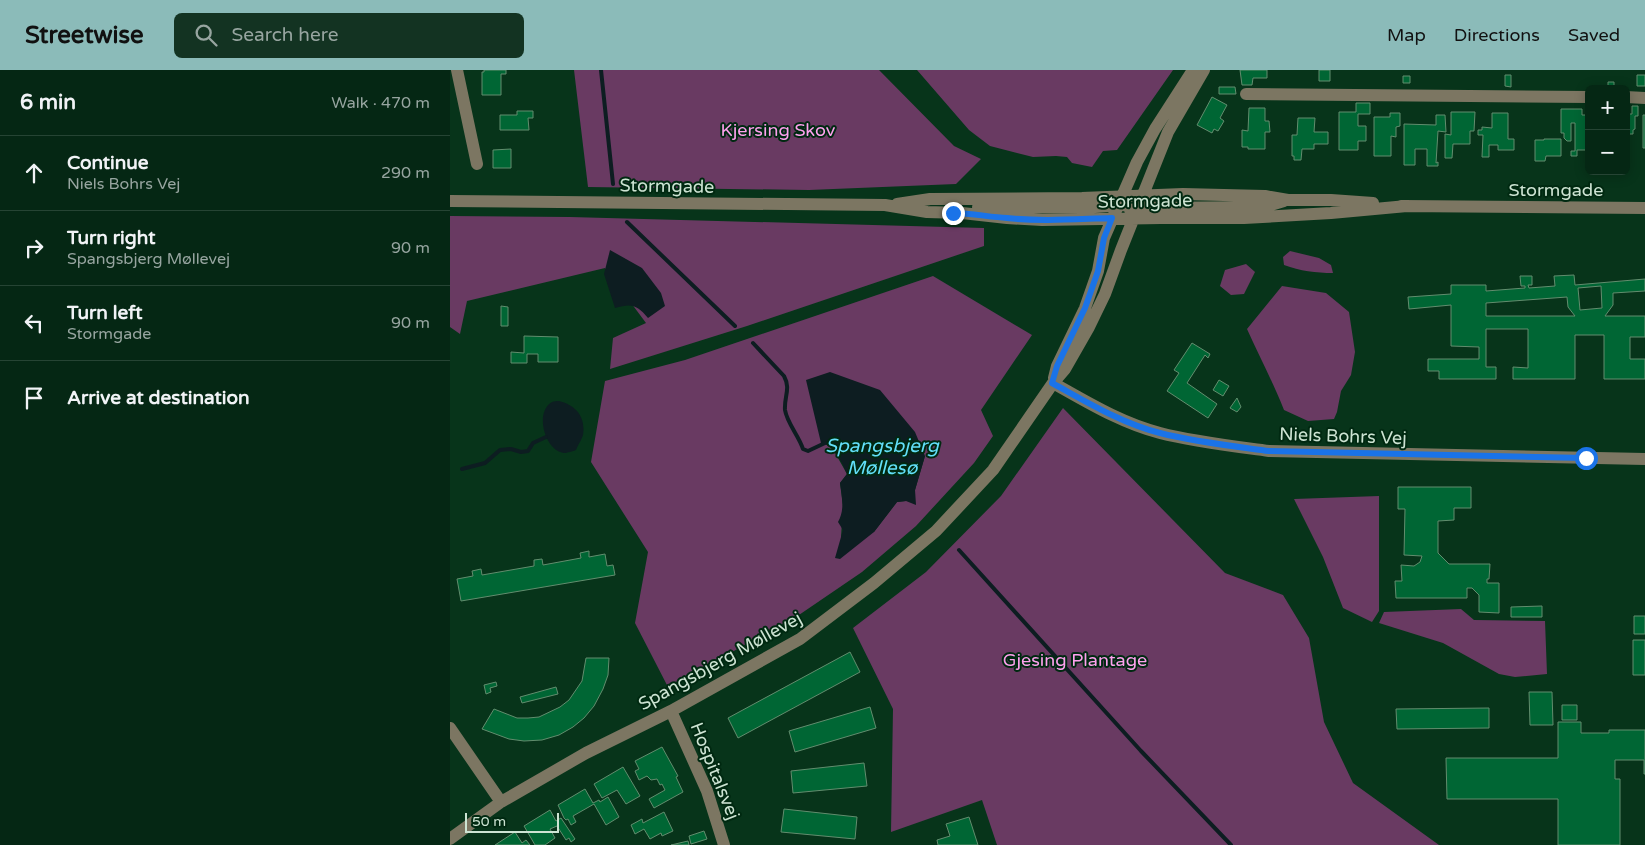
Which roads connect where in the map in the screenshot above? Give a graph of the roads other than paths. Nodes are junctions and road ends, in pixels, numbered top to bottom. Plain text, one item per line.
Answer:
1 (457, 70) edge
2 (1193, 70) edge
3 (1204, 70) edge
4 (1246, 94) dead end
5 (1585, 97) edge
6 (1630, 97) edge
7 (1645, 98) edge
8 (456, 104) edge
9 (477, 164) dead end
10 (1143, 195) junction
11 (1288, 200) junction
12 (450, 201) edge
13 (1120, 201) junction
14 (884, 205) junction
15 (1407, 206) junction
16 (1645, 208) edge
17 (953, 213) junction
18 (1136, 213) junction
19 (1112, 218) junction
20 (1052, 383) junction
21 (1645, 460) edge
22 (671, 711) junction
23 (450, 728) edge
24 (501, 802) junction
25 (450, 838) edge
26 (724, 845) edge

1 - 8 street
2 - 13 street, Spangsbjerg Møllevej
3 - 10 street, Spangsbjerg Møllevej
4 - 5 street
6 - 7 street
8 - 9 street
10 - 11 street, Stormgade
10 - 13 street
10 - 18 street, Spangsbjerg Møllevej
11 - 15 street, Stormgade
11 - 18 street
12 - 14 street, Stormgade
13 - 14 street, Stormgade
13 - 17 street
13 - 19 street, Spangsbjerg Møllevej
14 - 17 street, Stormgade
15 - 16 street, Stormgade
15 - 18 street, Stormgade
17 - 19 street, Stormgade
18 - 19 street, Stormgade
18 - 20 street, Spangsbjerg Møllevej
19 - 20 street, Spangsbjerg Møllevej
20 - 21 street, Niels Bohrs Vej
20 - 22 street, Spangsbjerg Møllevej
22 - 24 street, Spangsbjerg Møllevej
22 - 26 street, Hospitalsvej
23 - 24 street
24 - 25 street, Spangsbjerg Møllevej

